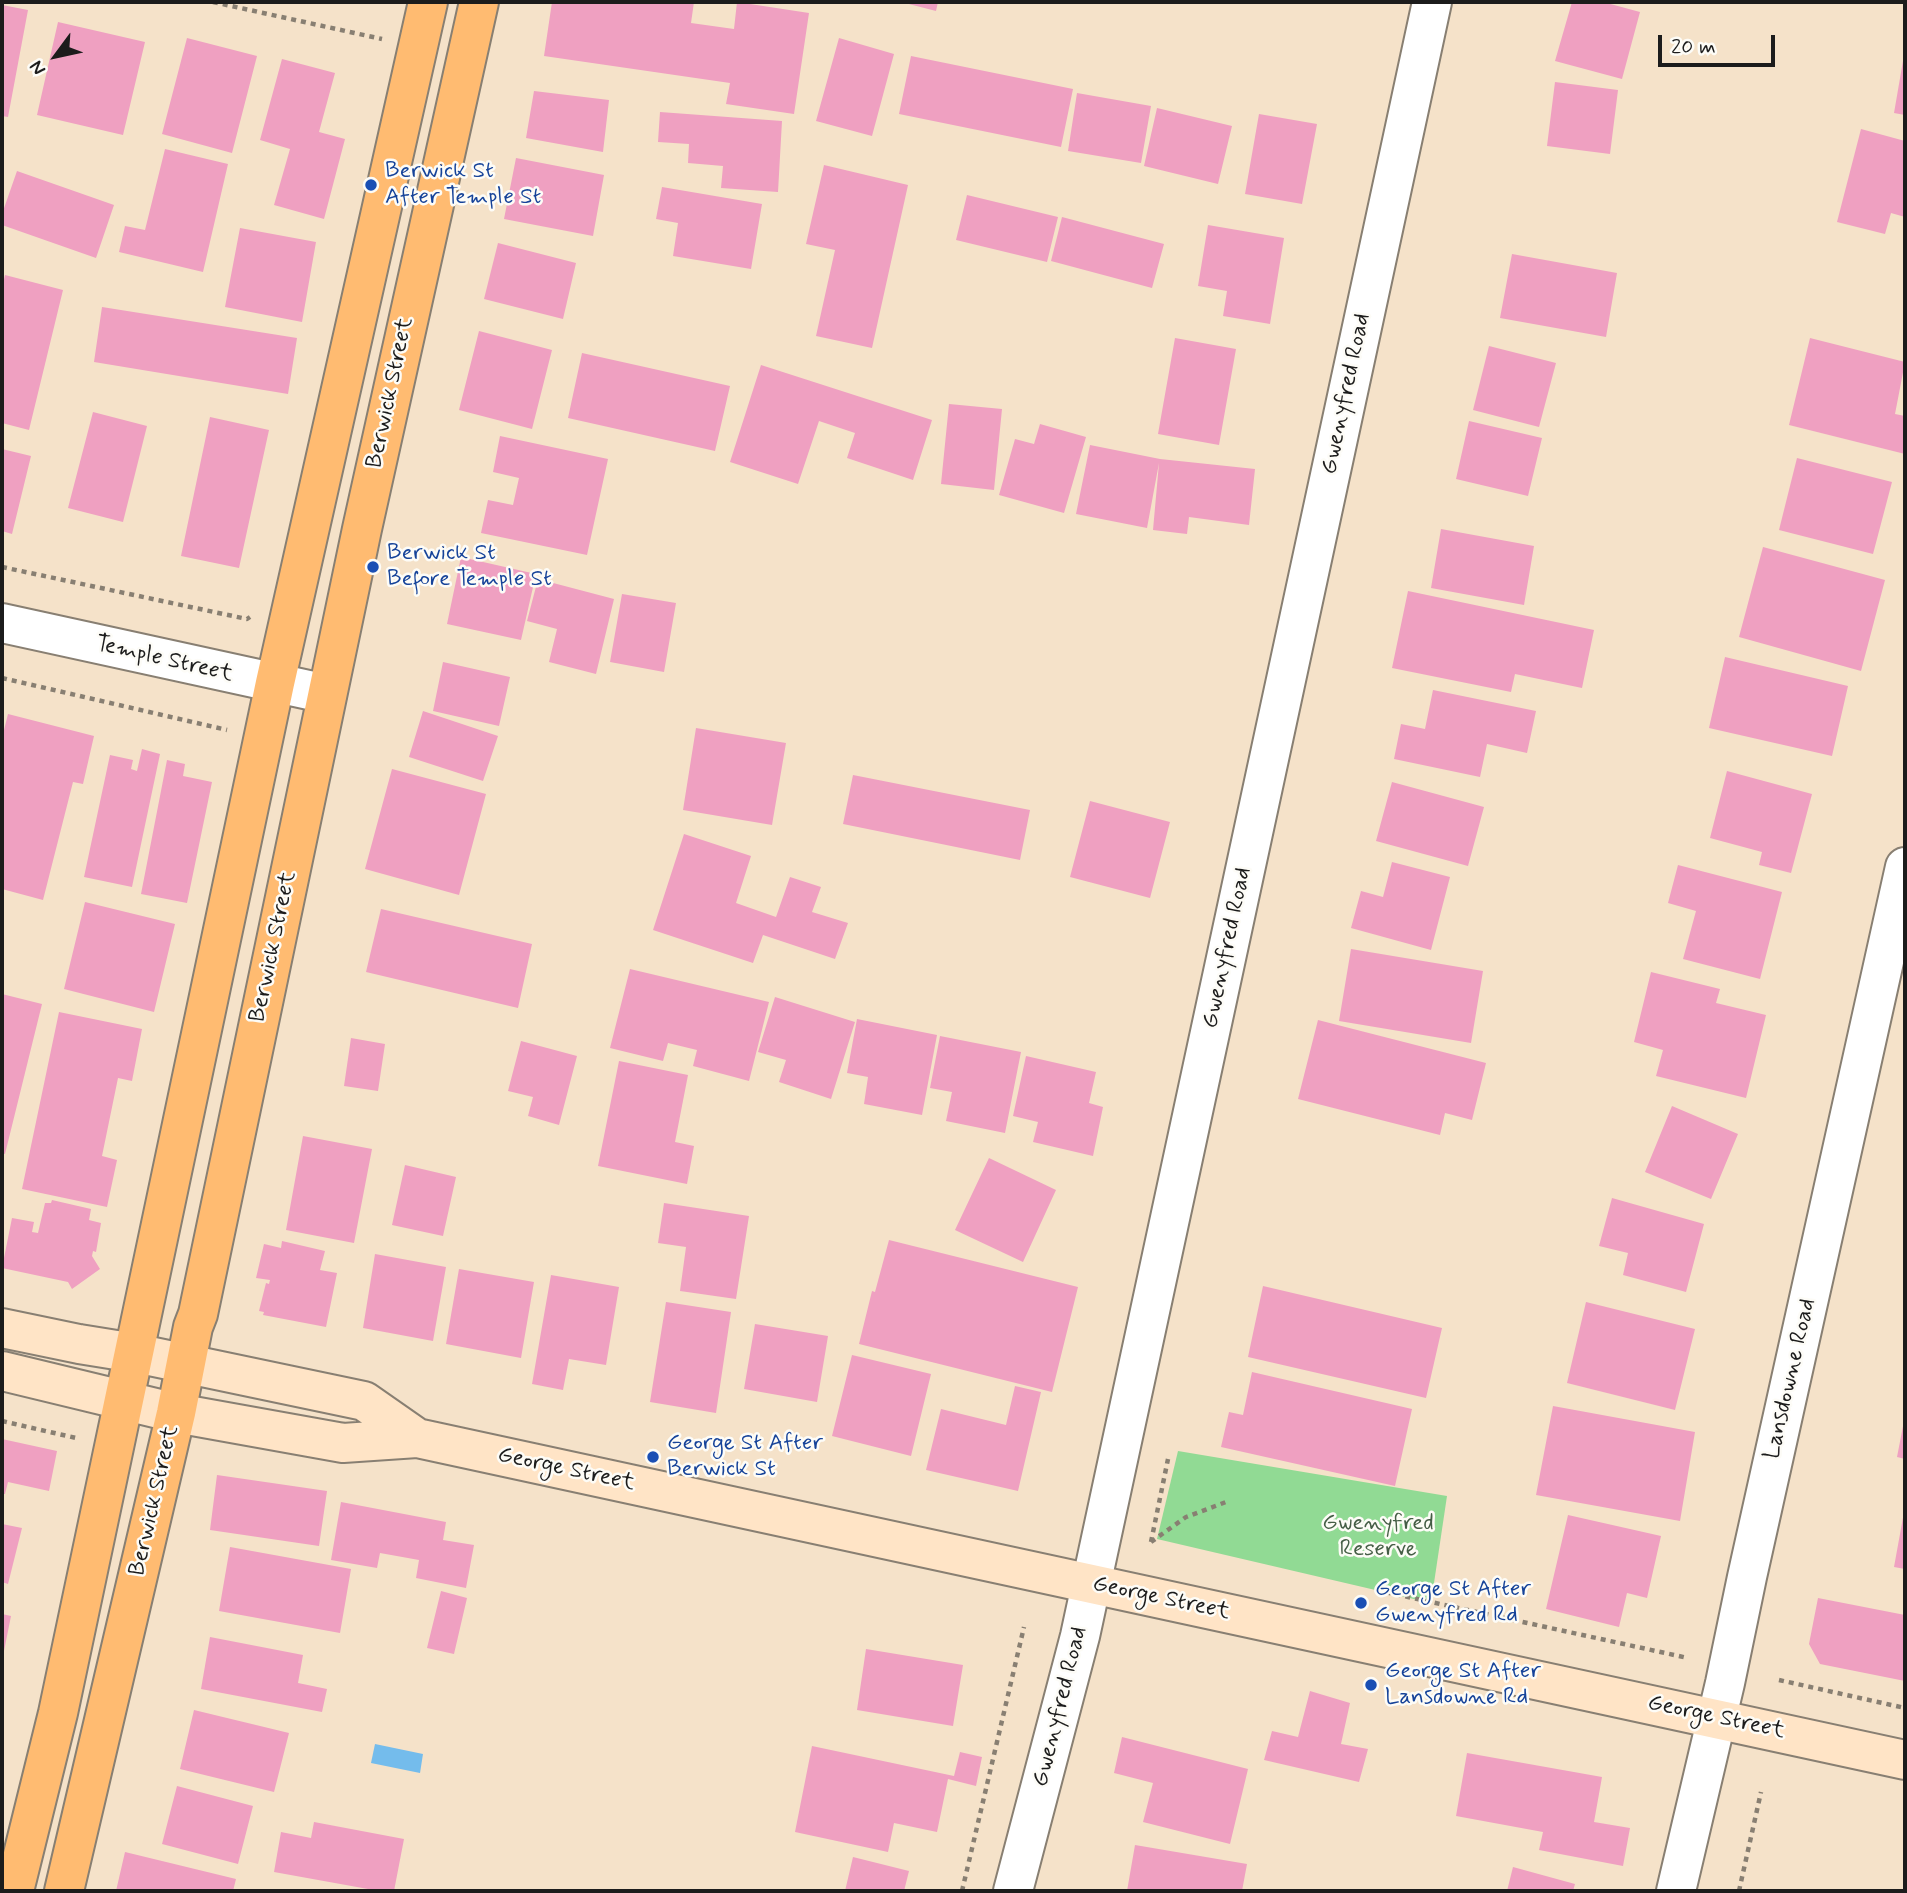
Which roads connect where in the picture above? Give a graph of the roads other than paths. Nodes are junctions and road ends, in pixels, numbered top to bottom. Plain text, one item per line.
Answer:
1 (428, 2) edge
2 (1432, 2) edge
3 (473, 3) edge
4 (2, 624) edge
5 (275, 683) junction
6 (327, 694) junction
7 (1905, 867) edge
8 (2, 1328) edge
9 (135, 1353) junction
10 (186, 1364) junction
11 (2, 1370) edge
12 (124, 1400) junction
13 (176, 1413) junction
14 (417, 1438) junction
15 (1090, 1584) junction
16 (1717, 1717) junction
17 (1905, 1760) edge
18 (14, 1891) edge
19 (64, 1891) edge
20 (1013, 1891) edge
21 (1676, 1891) edge

1 - 5 main road, Berwick Street
2 - 15 street, Gwenyfred Road
3 - 6 main road, Berwick Street
4 - 5 street, Temple Street
5 - 6 street, Temple Street
5 - 9 main road, Berwick Street
6 - 10 main road, Berwick Street
7 - 16 street, Lansdowne Road
8 - 9 main road, George Street
9 - 10 main road, George Street
9 - 12 main road, Berwick Street
10 - 13 main road, Berwick Street
10 - 14 main road, George Street
11 - 12 main road, George Street
12 - 13 main road, George Street
12 - 18 main road, Berwick Street
13 - 14 main road, George Street
13 - 19 main road, Berwick Street
14 - 15 main road, George Street
15 - 16 main road, George Street
15 - 20 street, Gwenyfred Road
16 - 17 main road, George Street
16 - 21 street, Lansdowne Road

